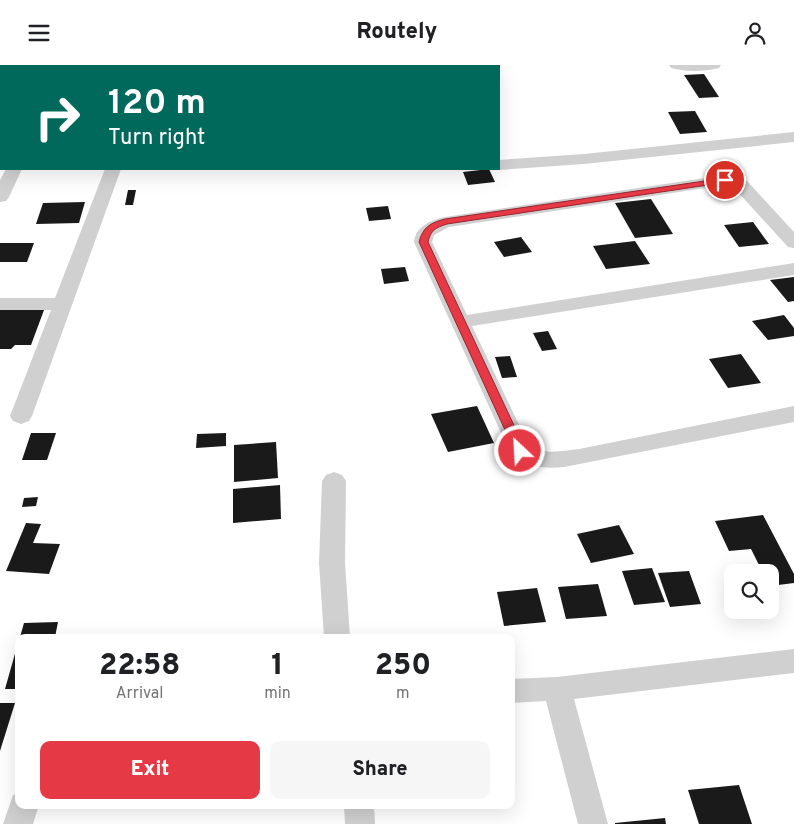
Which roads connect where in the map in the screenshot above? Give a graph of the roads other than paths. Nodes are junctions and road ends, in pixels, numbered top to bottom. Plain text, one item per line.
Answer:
1 (676, 65) edge
2 (714, 65) edge
3 (794, 137) edge
4 (500, 165) edge
5 (14, 170) edge
6 (113, 170) edge
7 (0, 197) edge
8 (794, 243) edge
9 (794, 269) edge
10 (0, 304) edge
11 (63, 304) junction
12 (461, 322) junction
13 (794, 414) edge
14 (21, 416) dead end
15 (334, 481) dead end
16 (337, 634) edge
17 (794, 661) edge
18 (557, 689) junction
19 (515, 691) edge
20 (23, 809) edge
21 (359, 809) edge
22 (18, 824) edge
23 (360, 824) edge
24 (593, 824) edge

1 - 2 street
3 - 4 street
5 - 7 street
6 - 11 street
8 - 12 street
9 - 12 street
10 - 11 street
11 - 14 street
12 - 13 street
15 - 16 street
17 - 18 street
18 - 19 street
18 - 24 street
20 - 22 street
21 - 23 street

